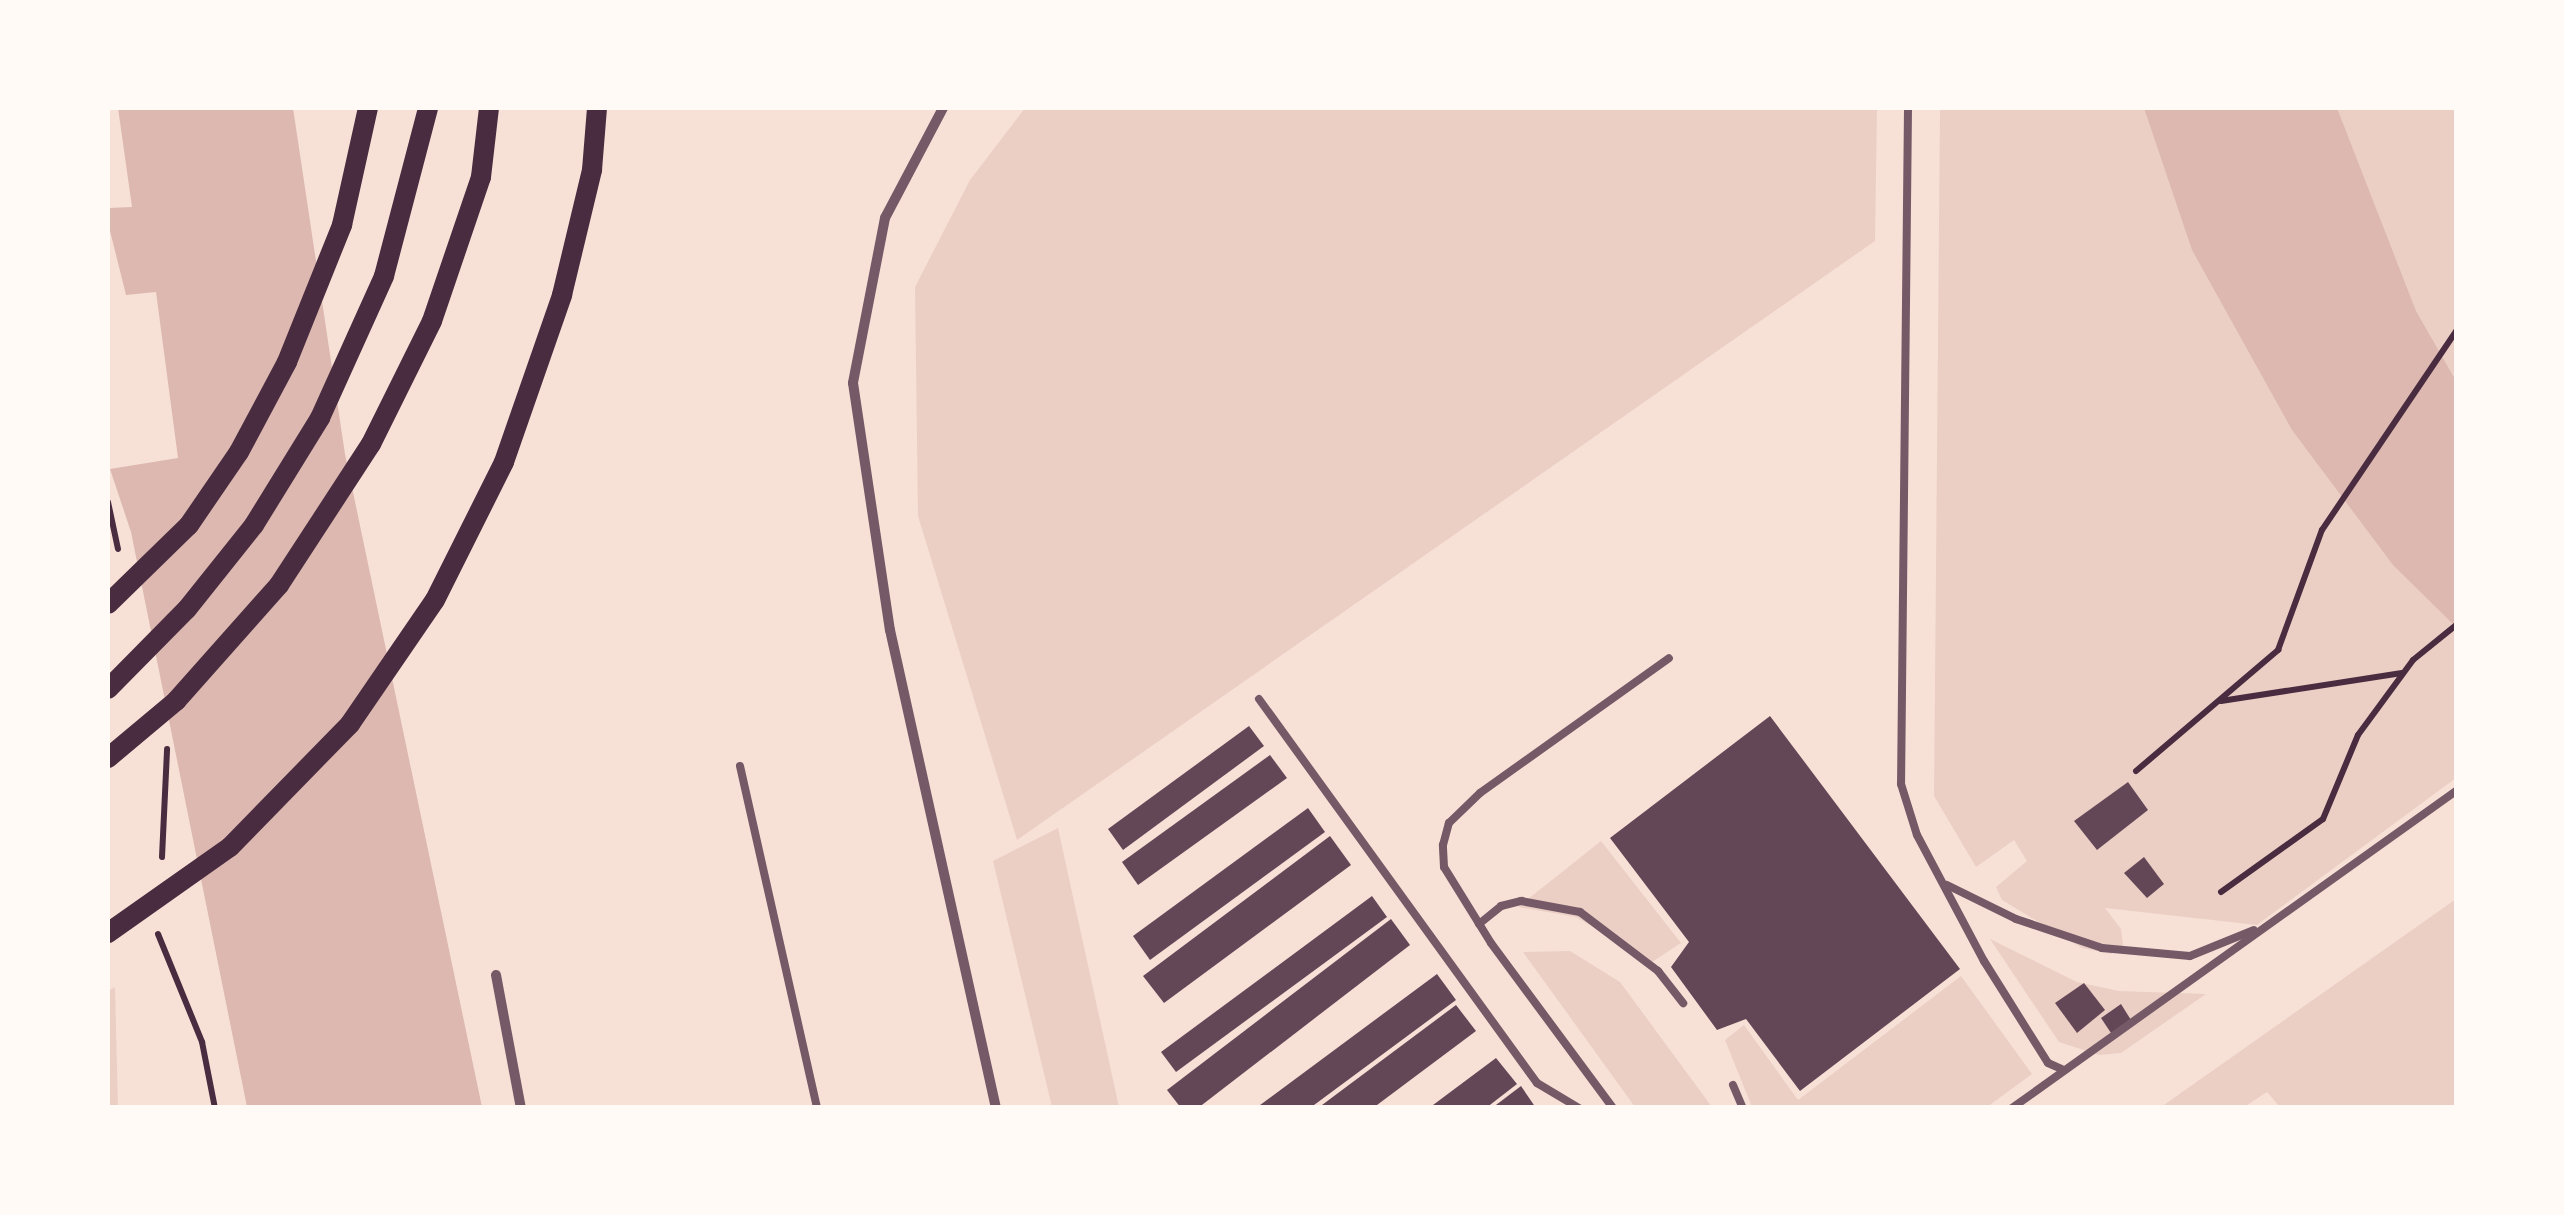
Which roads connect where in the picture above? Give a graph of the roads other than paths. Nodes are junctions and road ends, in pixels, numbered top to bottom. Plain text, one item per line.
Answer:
1 (368, 108) edge
2 (428, 108) edge
3 (489, 108) edge
4 (596, 108) edge
5 (943, 108) edge
6 (1908, 108) edge
7 (108, 604) edge
8 (1668, 658) dead end
9 (108, 689) edge
10 (1260, 698) dead end
11 (108, 758) edge
12 (740, 766) dead end
13 (2456, 791) edge
14 (1947, 884) junction
15 (2275, 920) junction
16 (1479, 924) junction
17 (108, 933) edge
18 (496, 975) dead end
19 (1683, 1004) dead end
20 (2064, 1070) junction
21 (1733, 1086) dead end
22 (995, 1107) edge
23 (521, 1108) edge
24 (817, 1108) edge
25 (1579, 1108) edge
26 (1613, 1108) edge
27 (1743, 1108) edge
28 (2012, 1108) edge

1 - 7 main road
2 - 9 main road
3 - 11 main road
4 - 17 main road
5 - 22 street
6 - 14 lane
8 - 16 lane
10 - 25 lane
12 - 24 lane
13 - 15 lane
14 - 15 lane
14 - 20 lane
15 - 20 lane
16 - 19 lane
16 - 26 lane
18 - 23 street
20 - 28 lane
21 - 27 lane

